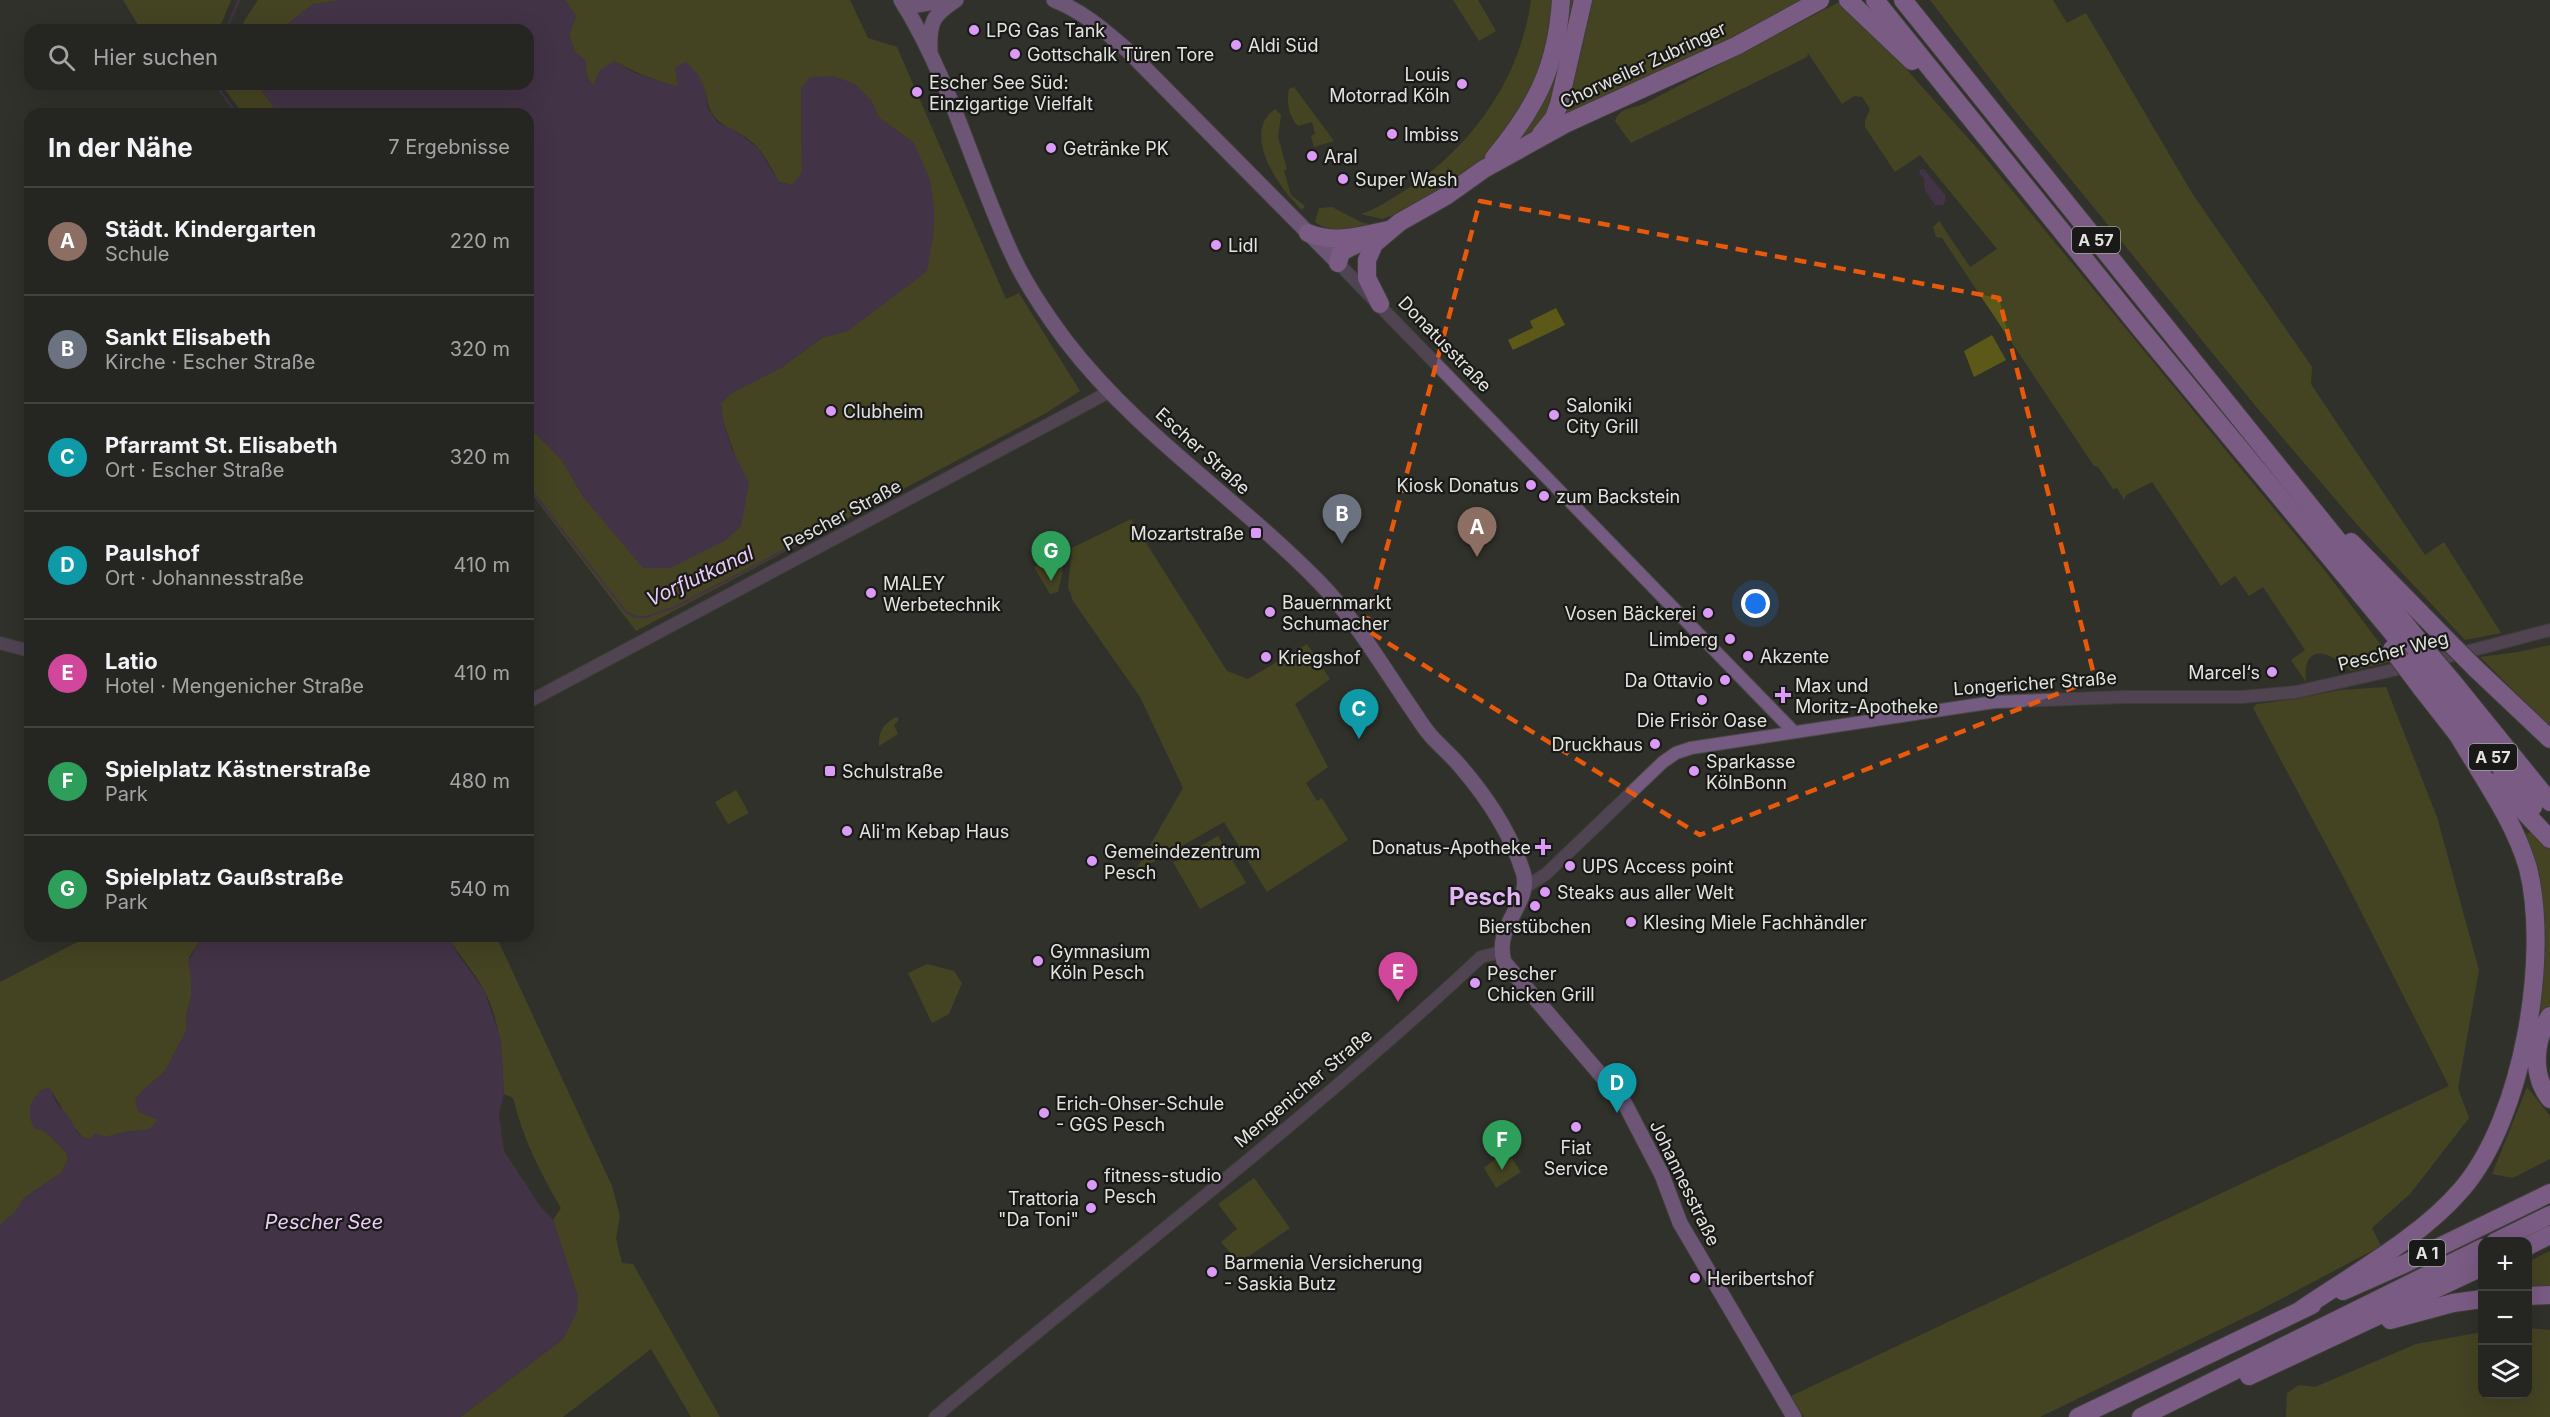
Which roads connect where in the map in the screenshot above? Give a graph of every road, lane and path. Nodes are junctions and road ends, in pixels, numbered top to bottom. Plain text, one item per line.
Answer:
1 (947, 0) edge
2 (956, 0) edge
3 (1054, 0) edge
4 (1561, 0) edge
5 (1583, 0) edge
6 (1820, 0) edge
7 (1875, 0) edge
8 (1903, 0) edge
9 (1850, 2) edge
10 (903, 4) edge
11 (931, 56) junction
12 (1983, 132) junction
13 (1536, 140) junction
14 (1484, 169) junction
15 (1388, 231) junction
16 (1308, 233) junction
17 (1374, 244) junction
18 (1338, 263) junction
19 (1380, 304) junction
20 (1109, 392) junction
21 (2290, 480) junction
22 (2550, 630) edge
23 (0, 643) edge
24 (24, 649) edge
25 (2409, 651) junction
26 (2437, 686) junction
27 (2242, 697) joint
28 (534, 699) edge
29 (1794, 732) junction
30 (2458, 735) junction
31 (2550, 739) edge
32 (2550, 802) edge
33 (2550, 828) edge
34 (2550, 839) edge
35 (1524, 888) junction
36 (1501, 952) junction
37 (2550, 1016) edge
38 (2550, 1099) edge
39 (2550, 1192) edge
40 (2550, 1215) edge
41 (2550, 1235) edge
42 (2505, 1237) edge
43 (2532, 1244) edge
44 (2478, 1250) edge
45 (2478, 1269) edge
46 (2550, 1295) edge
47 (2532, 1296) edge
48 (2478, 1300) edge
49 (2302, 1309) junction
50 (2306, 1350) junction
51 (935, 1417) edge
52 (1794, 1417) edge
53 (2078, 1417) edge
54 (2140, 1417) edge
55 (2160, 1417) edge

1 - 10 main road
2 - 11 main road
3 - 16 main road, Donatusstraße
4 - 14 highway, Chorweiler Zubringer
5 - 13 highway
6 - 13 highway, Chorweiler Zubringer
7 - 12 highway, A 57
8 - 21 highway, A 57
9 - 12 highway
10 - 11 main road, Escher Straße
11 - 20 main road, Escher Straße
12 - 25 highway, A 57
13 - 14 highway, Chorweiler Zubringer
14 - 15 highway, Chorweiler Zubringer
15 - 16 highway
15 - 17 highway, Chorweiler Zubringer
15 - 18 highway
16 - 18 main road, Donatusstraße
17 - 18 highway, Chorweiler Zubringer
17 - 19 highway
18 - 19 street, Donatusstraße
19 - 29 street, Donatusstraße
20 - 28 street, Pescher Straße
20 - 35 main road, Escher Straße
21 - 25 highway, A 57
21 - 31 highway, bridge
22 - 27 street, Pescher Weg
23 - 24 street
25 - 26 highway, bridge
25 - 26 highway, A 57, bridge
26 - 30 highway
26 - 32 highway, A 57
26 - 33 highway, A 57
27 - 29 street, Longericher Straße
29 - 35 street, Longericher Straße
30 - 34 highway
30 - 49 highway
35 - 36 main road
36 - 51 street, Mengenicher Straße
36 - 52 main road, Johannesstraße
37 - 38 highway
39 - 49 highway, A 1
40 - 42 highway
41 - 43 highway
44 - 54 highway, A 1
45 - 50 highway
46 - 47 highway
48 - 50 highway
49 - 53 highway, A 1
50 - 55 highway

